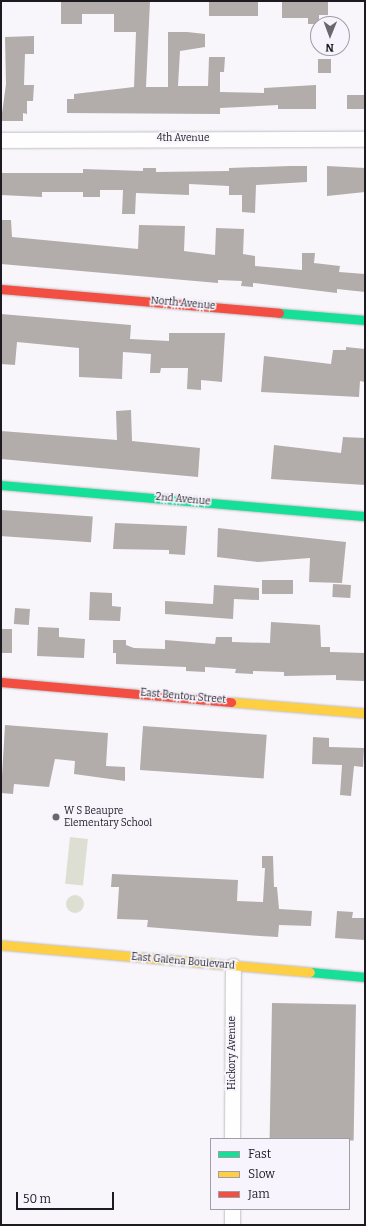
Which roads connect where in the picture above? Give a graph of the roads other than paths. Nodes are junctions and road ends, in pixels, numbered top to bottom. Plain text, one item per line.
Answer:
1 (365, 138) edge
2 (1, 140) edge
3 (1, 288) edge
4 (365, 320) edge
5 (1, 485) edge
6 (365, 516) edge
7 (1, 682) edge
8 (365, 713) edge
9 (1, 945) edge
10 (233, 966) junction
11 (365, 977) edge
12 (232, 1138) edge
13 (232, 1210) edge
14 (232, 1225) edge

1 - 2 street, 4th Avenue
3 - 4 street, North Avenue
5 - 6 street, 2nd Avenue
7 - 8 street, East Benton Street
9 - 10 street, East Galena Boulevard
10 - 11 street, East Galena Boulevard
10 - 12 street, Hickory Avenue
13 - 14 street

